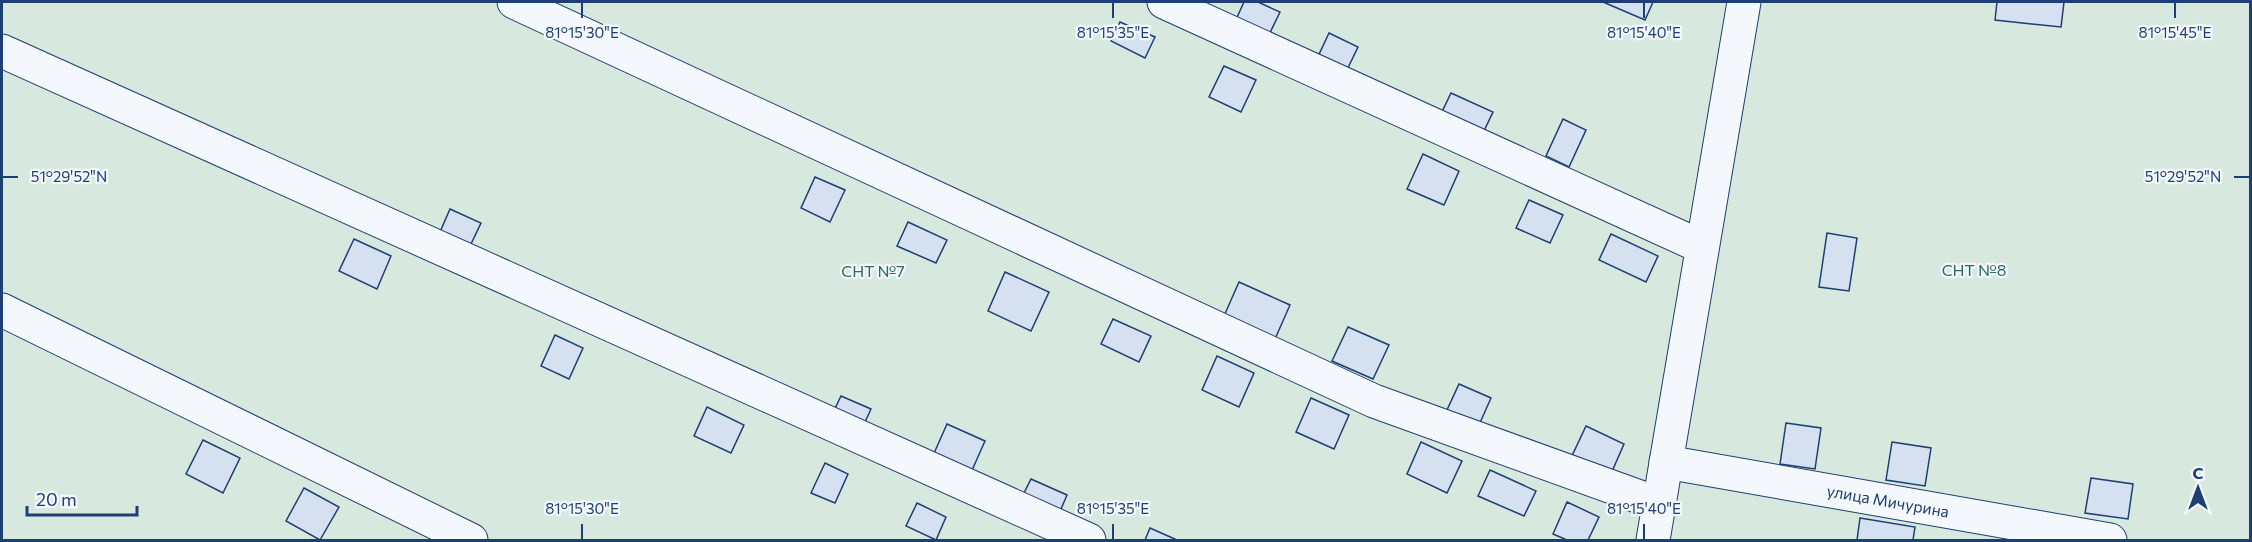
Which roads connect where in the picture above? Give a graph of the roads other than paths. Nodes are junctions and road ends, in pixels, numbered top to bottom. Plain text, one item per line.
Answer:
1 (514, 2) edge
2 (1164, 2) edge
3 (1744, 2) edge
4 (2, 51) edge
5 (1702, 247) junction
6 (2, 310) edge
7 (1666, 462) junction
8 (1659, 504) junction
9 (471, 540) edge
10 (1089, 540) edge
11 (1653, 540) edge
12 (2110, 540) edge

1 - 8 street
2 - 5 street
3 - 5 street
4 - 10 street
5 - 7 street
6 - 9 street
7 - 8 street
7 - 12 street, улица Мичурина
8 - 11 street

